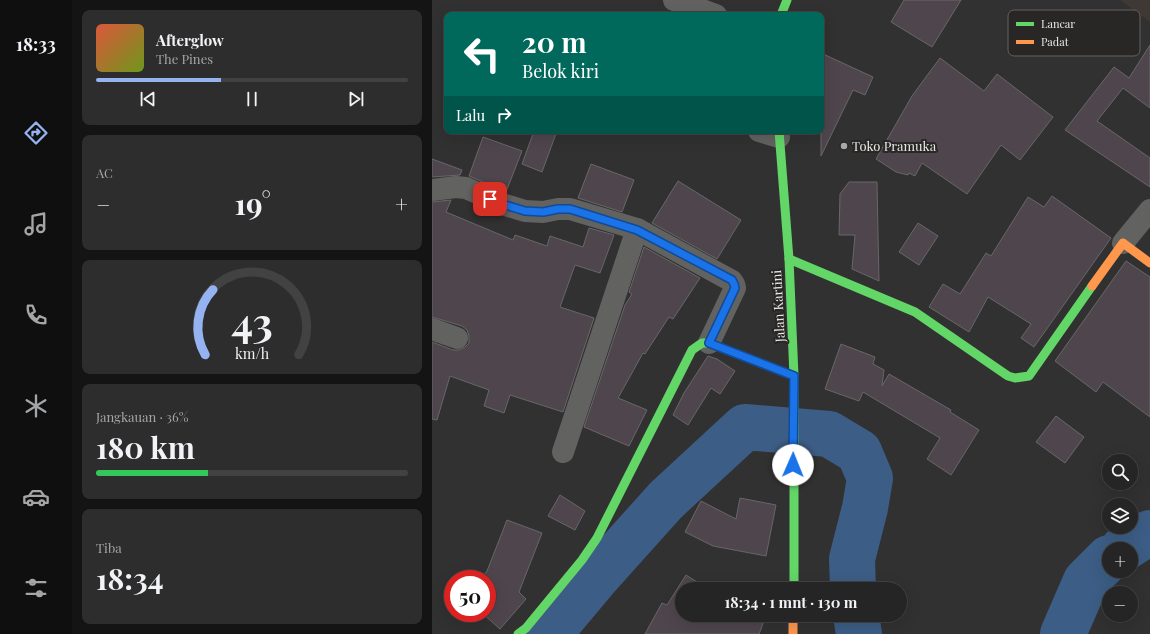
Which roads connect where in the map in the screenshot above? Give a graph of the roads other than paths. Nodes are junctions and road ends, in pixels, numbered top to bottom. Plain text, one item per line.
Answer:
1 (674, 0) edge
2 (787, 0) edge
3 (708, 12) edge
4 (783, 12) edge
5 (772, 134) edge
6 (432, 190) edge
7 (1150, 210) edge
8 (637, 230) junction
9 (1123, 243) junction
10 (789, 259) junction
11 (1150, 263) edge
12 (432, 329) edge
13 (457, 338) dead end
14 (709, 343) junction
15 (794, 376) junction
16 (563, 452) dead end
17 (794, 582) edge
18 (793, 622) edge
19 (518, 634) edge
20 (793, 634) edge

1 - 3 street
2 - 4 street
5 - 10 street, Jalan Kartini
6 - 8 street
7 - 9 street
8 - 14 street
8 - 16 street
9 - 10 street
9 - 11 street
10 - 15 street, Jalan Kartini
12 - 13 street
14 - 15 street
14 - 19 street
15 - 17 street, Jalan Kartini
18 - 20 street

